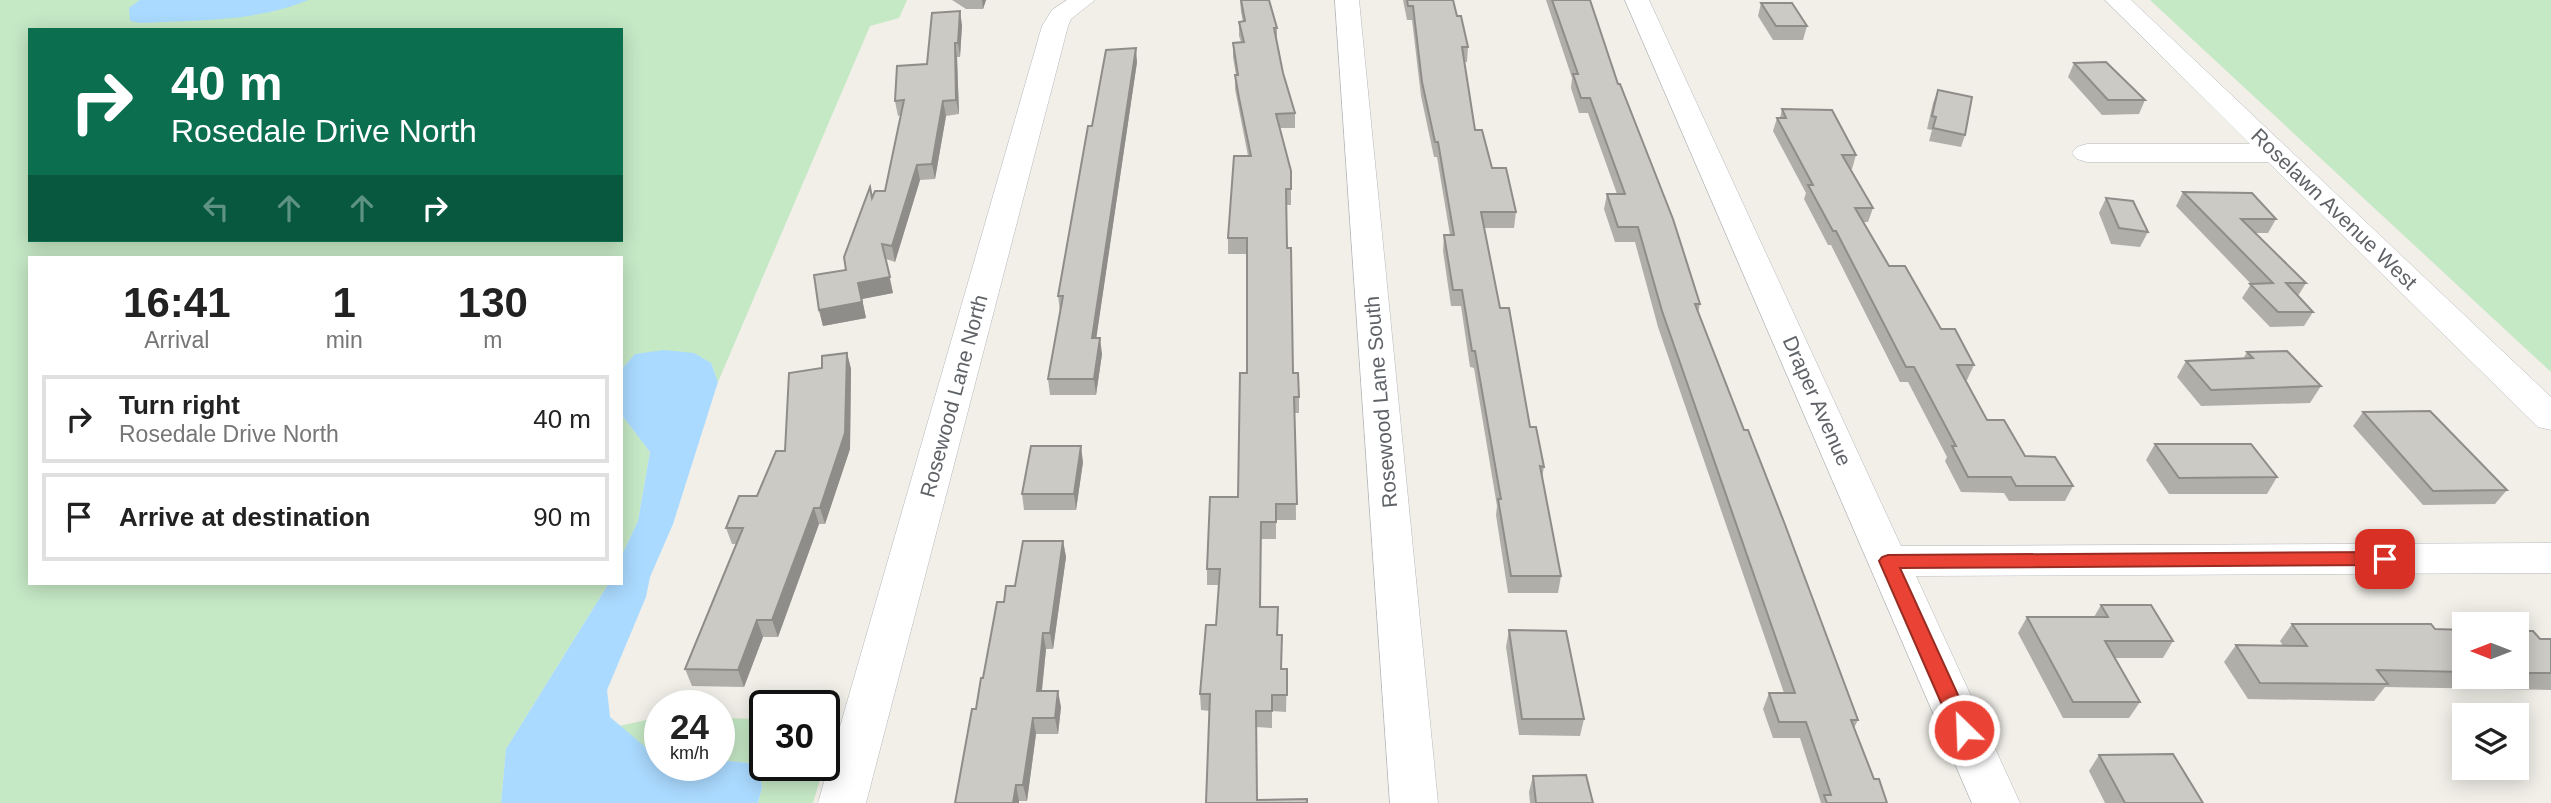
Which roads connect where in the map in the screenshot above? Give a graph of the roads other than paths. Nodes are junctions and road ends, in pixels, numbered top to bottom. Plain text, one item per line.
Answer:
1 (1083, 0) edge
2 (1347, 0) edge
3 (1637, 0) edge
4 (2117, 0) edge
5 (2087, 153) dead end
6 (2277, 153) junction
7 (2551, 418) edge
8 (2551, 558) edge
9 (1888, 561) junction
10 (842, 803) edge
11 (1414, 803) edge
12 (1996, 803) edge

1 - 10 street, Rosewood Lane North
2 - 11 street, Rosewood Lane South
3 - 9 street, Draper Avenue
4 - 6 street, Roselawn Avenue West
5 - 6 street
6 - 7 street, Roselawn Avenue West
8 - 9 street
9 - 12 street, Draper Avenue

